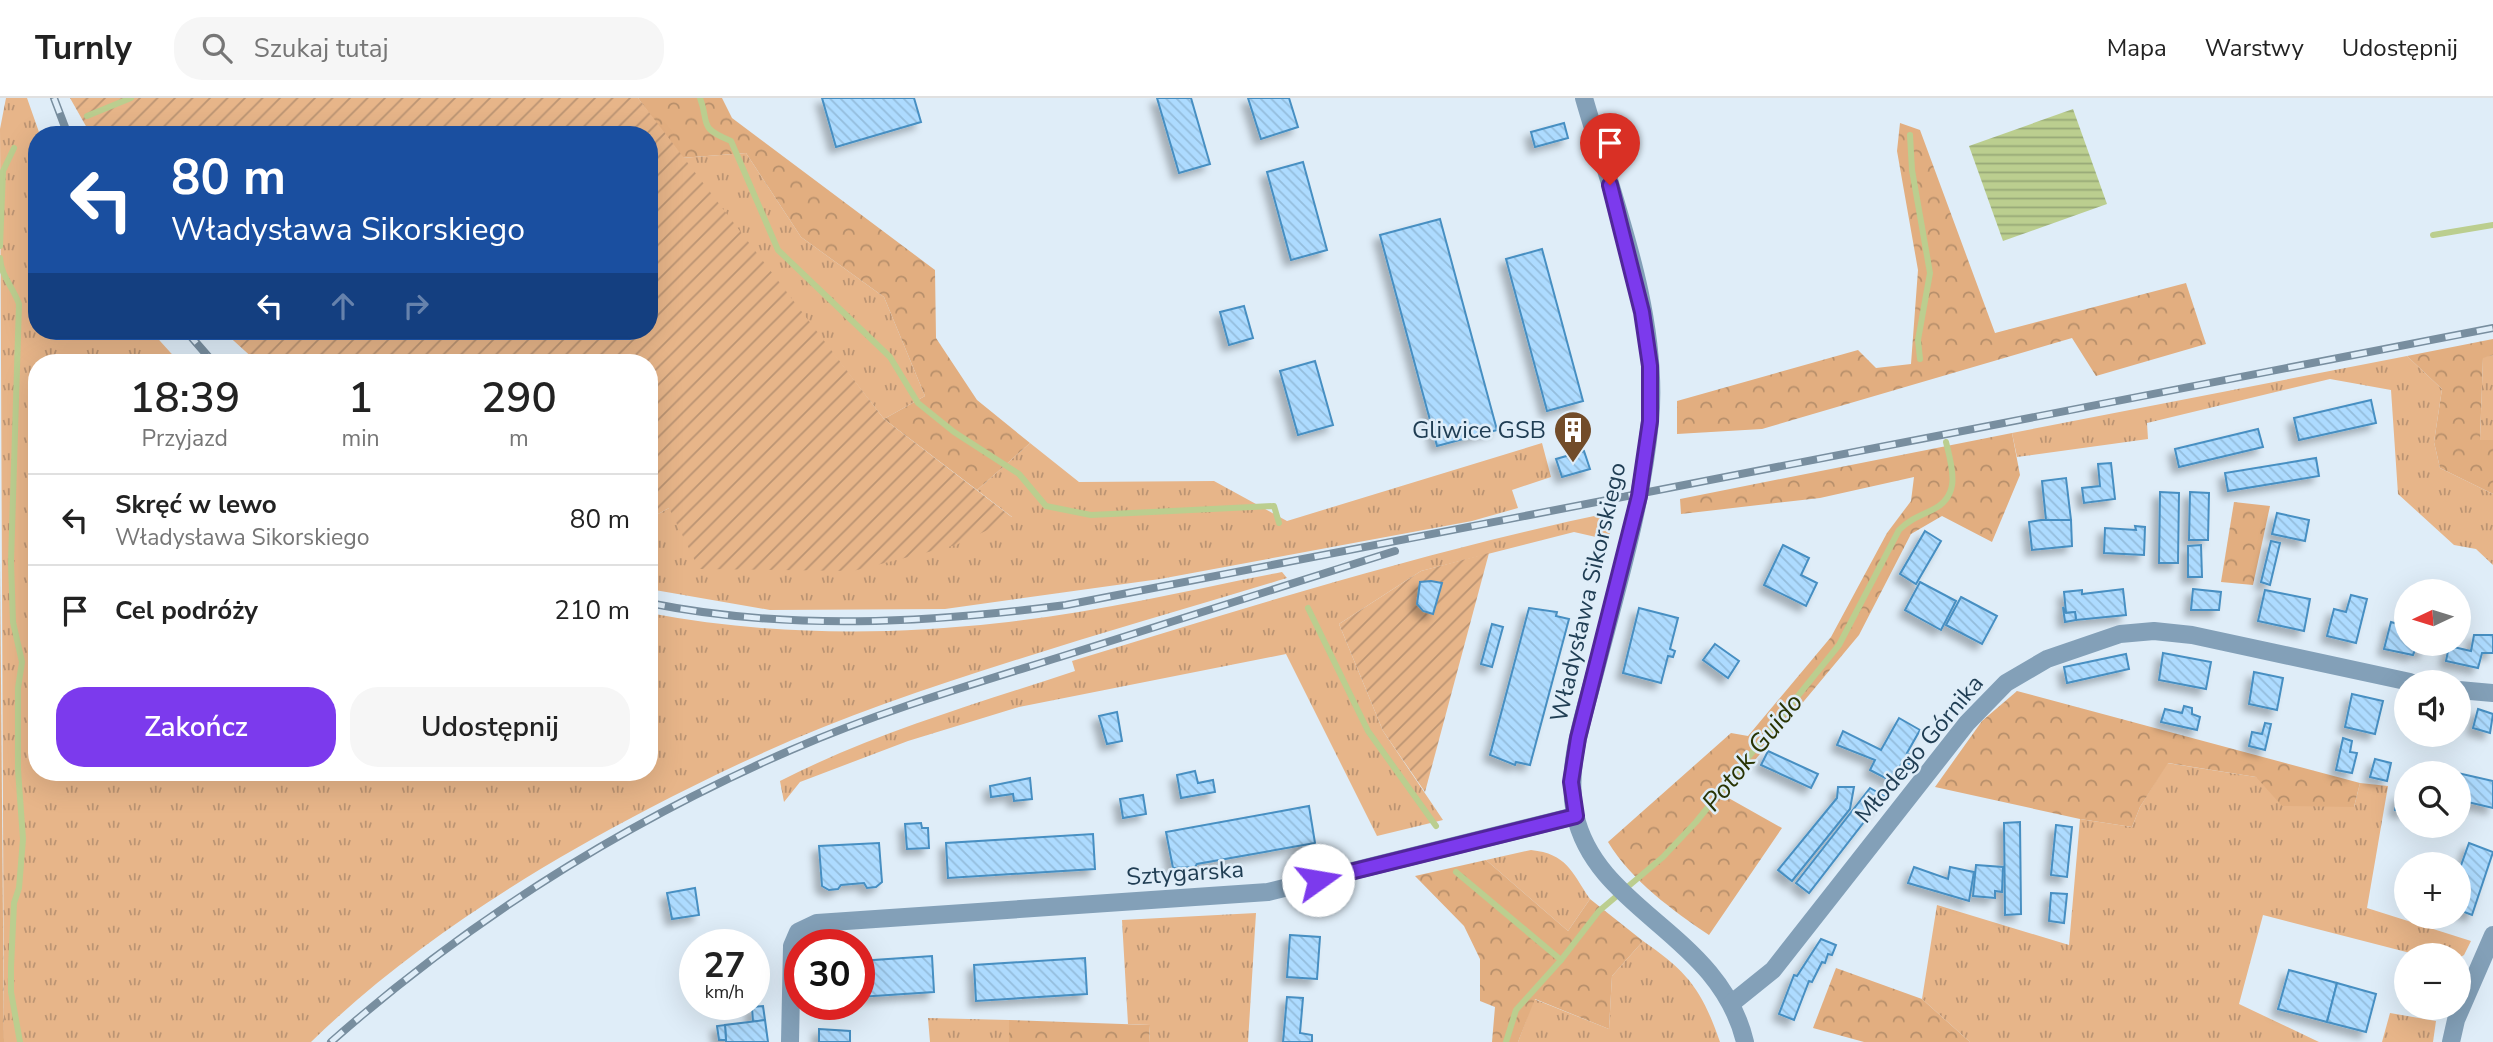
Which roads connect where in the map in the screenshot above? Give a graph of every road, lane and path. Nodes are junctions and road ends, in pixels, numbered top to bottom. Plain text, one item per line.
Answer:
1 (1584, 98) edge
2 (2394, 679) edge
3 (2471, 691) edge
4 (2493, 692) edge
5 (1576, 816) junction
6 (2493, 935) edge
7 (1732, 1003) junction
8 (790, 1042) edge
9 (1745, 1042) edge
10 (2451, 1042) edge

1 - 5 street, Władysława Sikorskiego
2 - 7 street, Młodego Górnika
3 - 4 street
5 - 7 street, Władysława Sikorskiego
5 - 8 street, Sztygarska
6 - 10 street
7 - 9 street, Władysława Sikorskiego

